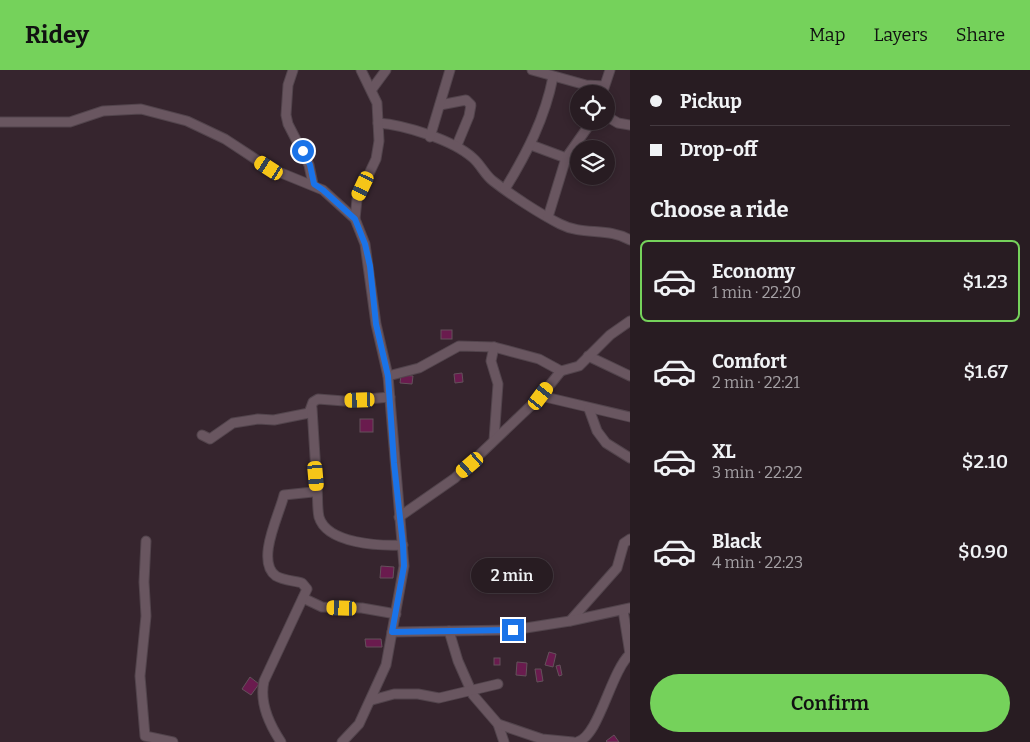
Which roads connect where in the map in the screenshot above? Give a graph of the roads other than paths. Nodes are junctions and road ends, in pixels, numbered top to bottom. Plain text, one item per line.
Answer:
1 (292, 70) edge
2 (361, 70) edge
3 (386, 70) edge
4 (450, 70) edge
5 (532, 70) edge
6 (610, 70) edge
7 (553, 76) junction
8 (583, 85) edge
9 (605, 85) edge
10 (372, 89) junction
11 (440, 105) junction
12 (615, 121) edge
13 (0, 122) edge
14 (378, 123) junction
15 (630, 125) edge
16 (586, 130) edge
17 (430, 137) junction
18 (457, 145) junction
19 (531, 145) junction
20 (566, 158) junction
21 (314, 184) junction
22 (505, 189) junction
23 (548, 217) junction
24 (355, 219) junction
25 (630, 240) edge
26 (630, 321) edge
27 (494, 347) junction
28 (588, 356) junction
29 (561, 371) junction
30 (388, 376) junction
31 (630, 376) edge
32 (541, 396) junction
33 (390, 397) junction
34 (312, 408) junction
35 (588, 409) junction
36 (630, 417) edge
37 (202, 435) dead end
38 (494, 440) junction
39 (630, 458) edge
40 (317, 489) junction
41 (399, 517) junction
42 (630, 538) edge
43 (146, 540) dead end
44 (403, 545) junction
45 (304, 598) junction
46 (627, 609) edge
47 (396, 614) junction
48 (570, 621) junction
49 (392, 632) junction
50 (449, 632) junction
51 (630, 654) edge
52 (498, 684) dead end
53 (471, 690) junction
54 (372, 700) junction
55 (498, 724) junction
56 (591, 739) edge
57 (173, 742) edge
58 (281, 742) edge
59 (342, 742) edge
60 (504, 742) edge
61 (573, 742) edge
62 (577, 742) edge

1 - 21 street
2 - 10 street
3 - 10 street
4 - 11 street
5 - 7 street
6 - 9 street
7 - 8 street
7 - 19 street
10 - 14 street
11 - 17 street
11 - 18 street
12 - 15 street
13 - 21 street
14 - 17 street
14 - 24 street
16 - 20 street
17 - 18 street
18 - 22 street
19 - 20 street
19 - 22 street
20 - 23 street
21 - 24 street
22 - 23 street
23 - 25 street
24 - 30 street
26 - 28 street
27 - 29 street
27 - 30 street
27 - 38 street
28 - 29 street
28 - 31 street
29 - 32 street
30 - 33 street
32 - 35 street
32 - 38 street
33 - 34 street
33 - 41 street
34 - 37 street
34 - 40 street
35 - 36 street
35 - 39 street
38 - 41 street
40 - 44 street
40 - 45 street
41 - 44 street
42 - 48 street
43 - 57 street
44 - 47 street
45 - 47 street
45 - 58 street
46 - 48 street
46 - 51 street
47 - 49 street
48 - 50 street
49 - 50 street
49 - 54 street
50 - 53 street
51 - 56 street
52 - 53 street
53 - 54 street
53 - 55 street
54 - 59 street
55 - 60 street
55 - 61 street
56 - 62 street

